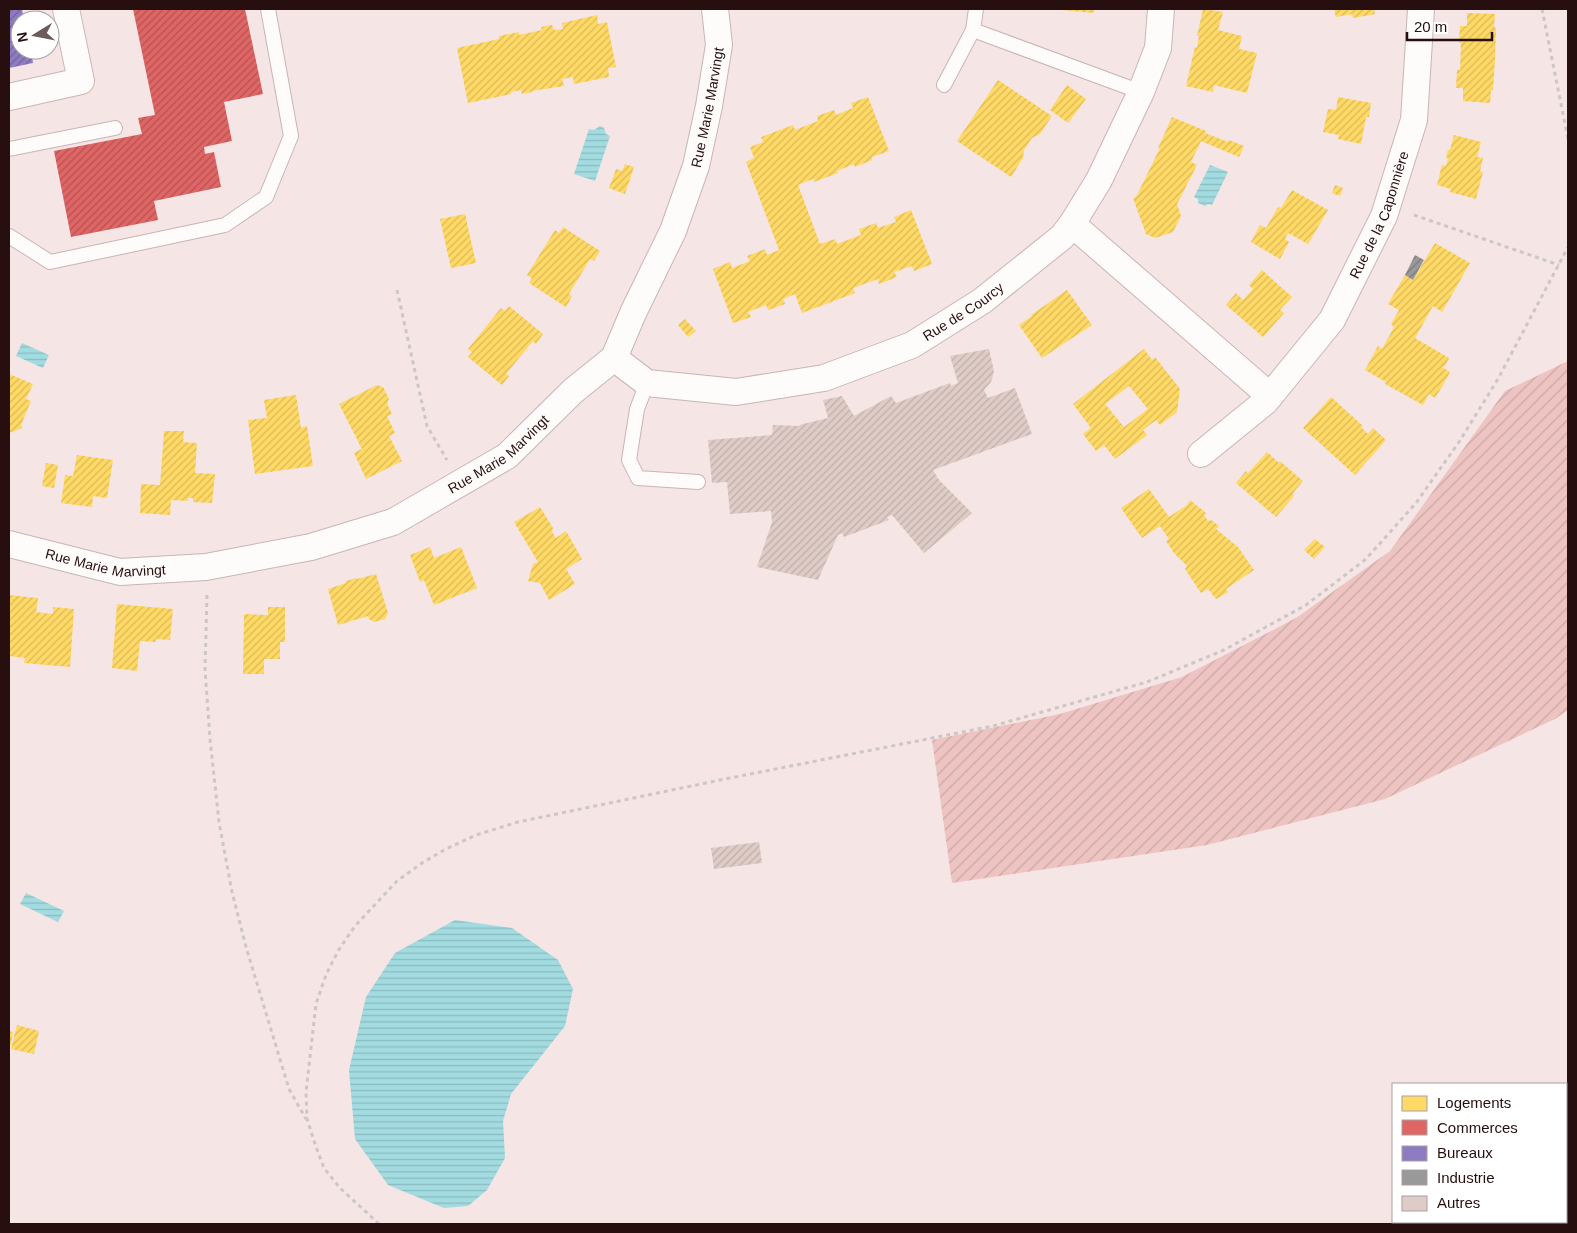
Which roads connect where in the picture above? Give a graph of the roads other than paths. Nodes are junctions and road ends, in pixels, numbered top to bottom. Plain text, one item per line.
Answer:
1 (66, 9) edge
2 (268, 9) edge
3 (715, 9) edge
4 (976, 9) edge
5 (1161, 9) edge
6 (1420, 9) edge
7 (973, 30) junction
8 (944, 85) dead end
9 (1141, 92) junction
10 (9, 97) edge
11 (115, 128) dead end
12 (9, 148) edge
13 (1072, 224) junction
14 (9, 236) edge
15 (614, 358) junction
16 (647, 383) junction
17 (1270, 396) junction
18 (1201, 454) dead end
19 (698, 482) dead end
20 (9, 544) edge

1 - 10 street
2 - 14 lane
3 - 15 street, Rue Marie Marvingt
4 - 7 lane
5 - 9 street, Rue de Courcy
6 - 17 street, Rue de la Caponnière
7 - 8 lane
7 - 9 lane
9 - 13 street, Rue de Courcy
11 - 12 lane
13 - 16 street, Rue de Courcy
13 - 17 street
15 - 16 street
15 - 20 street, Rue Marie Marvingt
16 - 19 lane
17 - 18 street, Rue de la Caponnière

